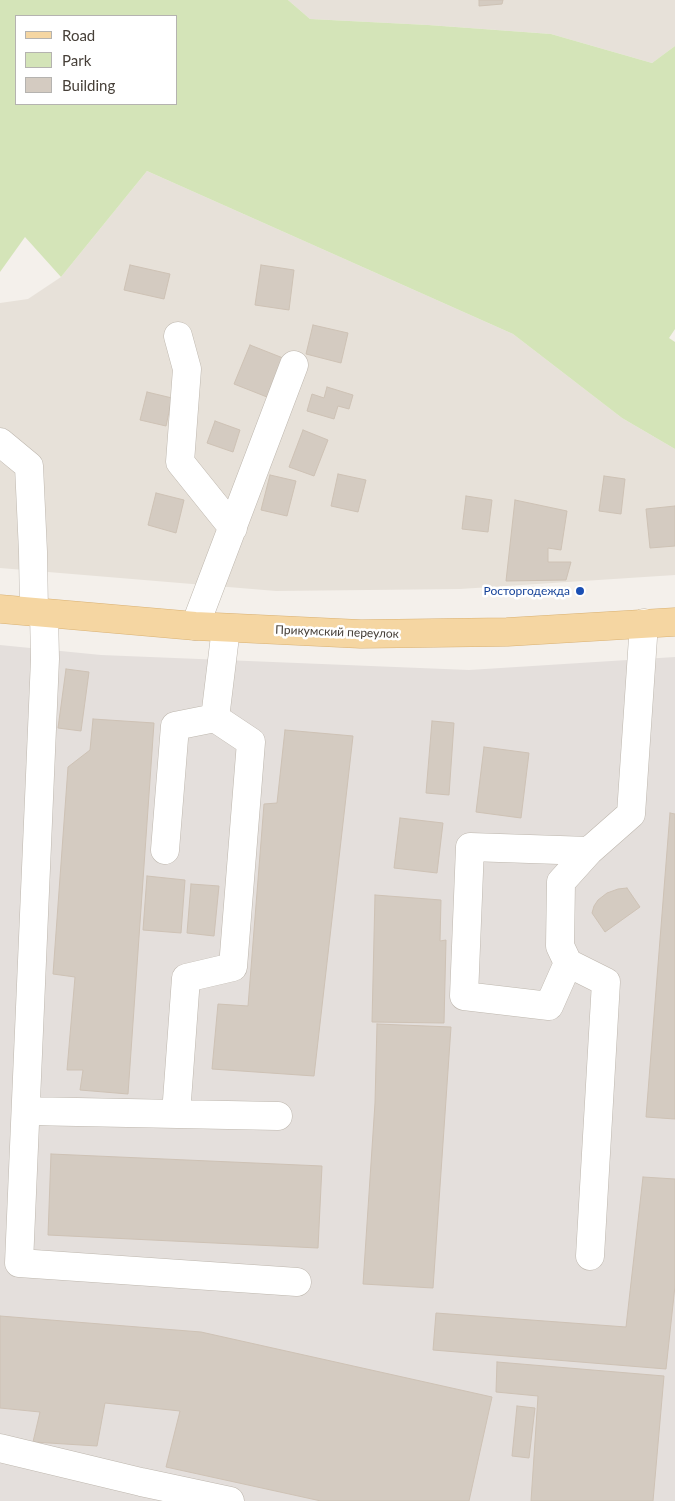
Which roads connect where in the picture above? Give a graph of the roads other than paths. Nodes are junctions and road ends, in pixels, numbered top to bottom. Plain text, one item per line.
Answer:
1 (178, 336) dead end
2 (294, 365) dead end
3 (0, 442) edge
4 (233, 528) junction
5 (0, 609) edge
6 (39, 612) junction
7 (675, 622) edge
8 (644, 623) junction
9 (195, 626) junction
10 (226, 628) junction
11 (215, 718) junction
12 (164, 850) dead end
13 (589, 851) junction
14 (568, 963) junction
15 (27, 1111) junction
16 (176, 1114) junction
17 (278, 1116) dead end
18 (590, 1256) dead end
19 (297, 1282) dead end
20 (0, 1448) edge
21 (138, 1491) edge
22 (230, 1501) edge

1 - 4 lane
2 - 4 lane
3 - 6 lane
4 - 9 lane
5 - 6 main road, Прикумский переулок
6 - 9 main road, Прикумский переулок
6 - 15 lane
7 - 8 main road, Прикумский переулок
8 - 10 main road, Прикумский переулок
8 - 13 lane
9 - 10 main road, Прикумский переулок
10 - 11 lane
11 - 12 lane
11 - 16 lane
13 - 14 lane
13 - 14 lane
14 - 18 lane
15 - 16 lane
15 - 19 lane
16 - 17 lane
20 - 21 lane
21 - 22 lane

